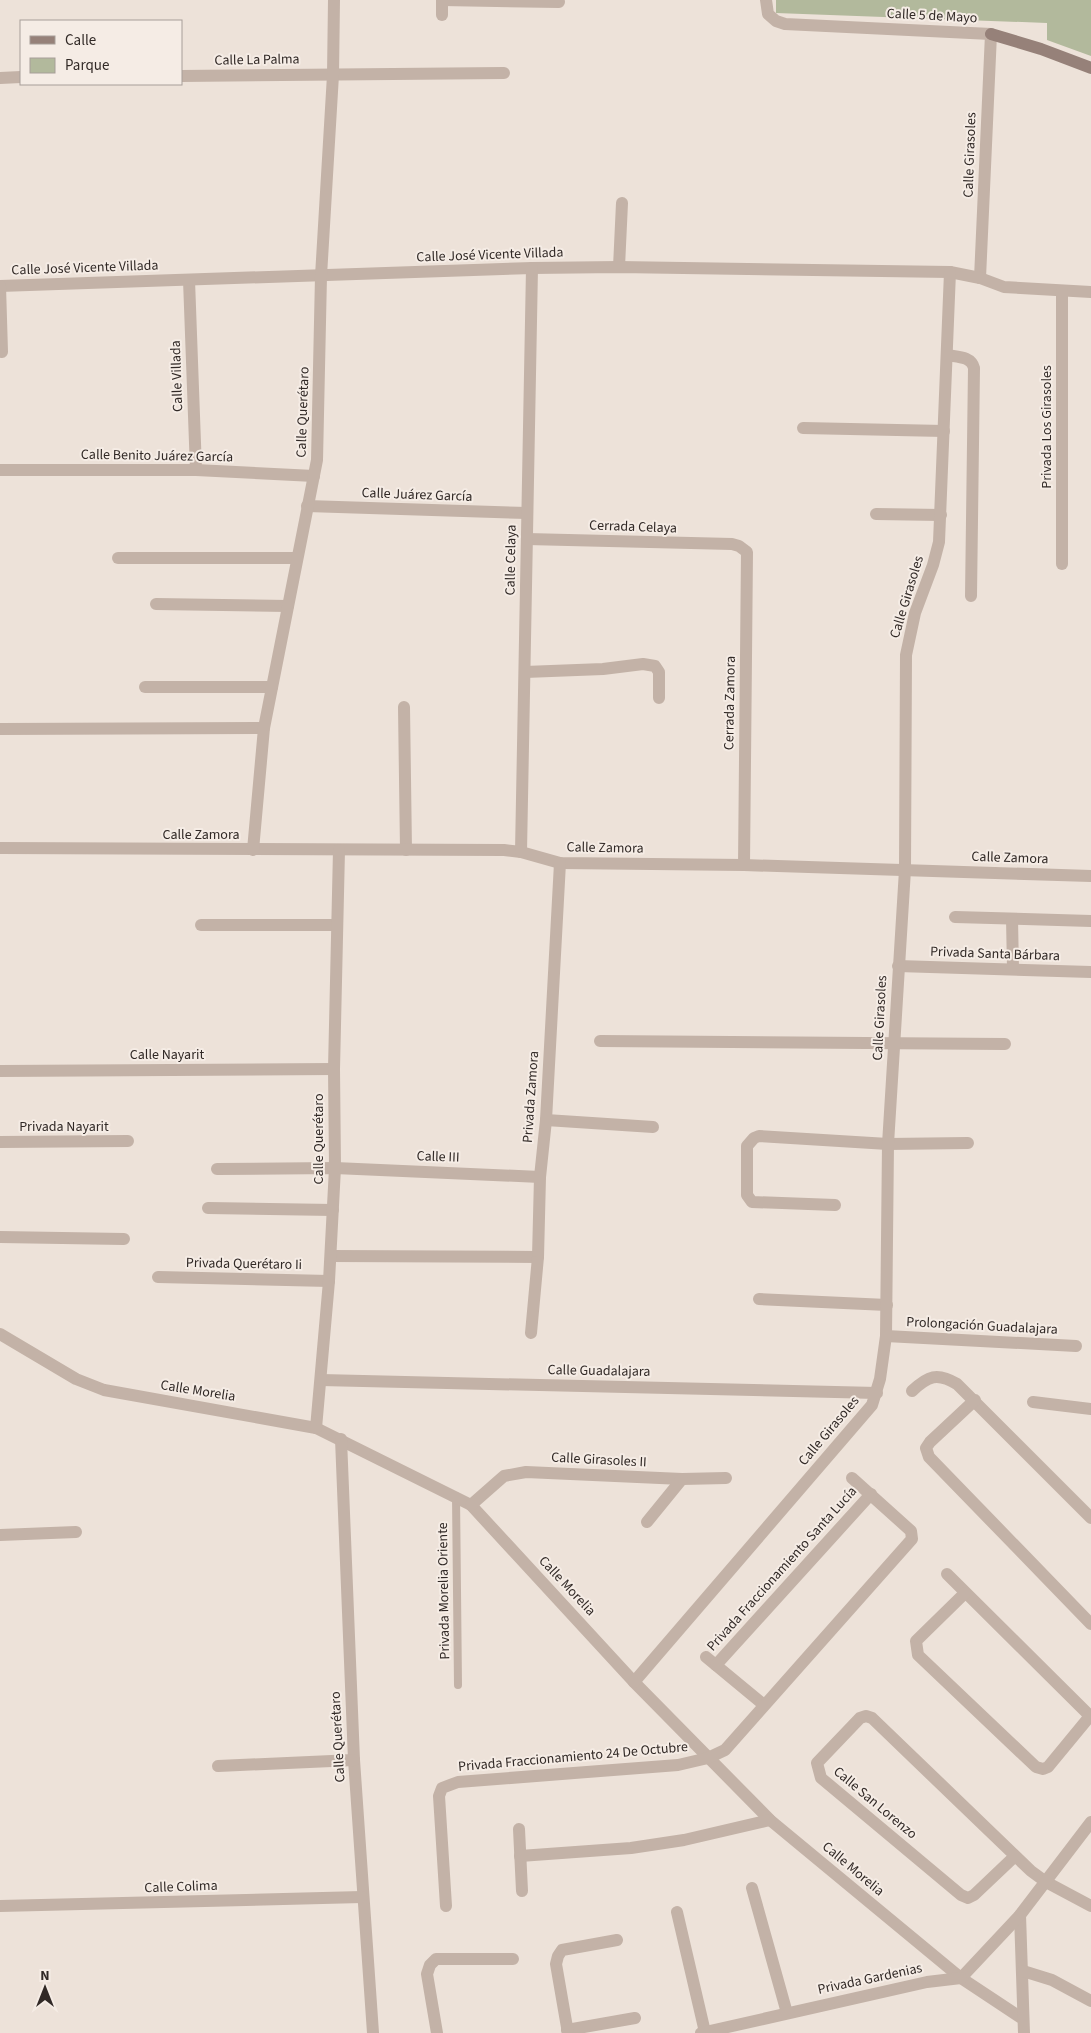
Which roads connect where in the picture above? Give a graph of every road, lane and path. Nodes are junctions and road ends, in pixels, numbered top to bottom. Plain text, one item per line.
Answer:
1 (334, 0) edge
2 (442, 0) edge
3 (766, 0) edge
4 (559, 2) dead end
5 (442, 15) dead end
6 (990, 34) junction
7 (1091, 68) edge
8 (504, 73) dead end
9 (333, 75) junction
10 (182, 76) edge
11 (20, 77) edge
12 (0, 78) edge
13 (622, 203) dead end
14 (618, 267) junction
15 (532, 268) junction
16 (950, 272) junction
17 (321, 276) junction
18 (980, 278) junction
19 (189, 280) junction
20 (0, 286) edge
21 (1062, 291) junction
22 (1091, 292) edge
23 (2, 352) dead end
24 (947, 355) junction
25 (803, 428) dead end
26 (944, 431) junction
27 (0, 470) edge
28 (196, 470) junction
29 (314, 476) junction
30 (307, 506) junction
31 (527, 513) junction
32 (876, 514) dead end
33 (941, 515) junction
34 (527, 539) junction
35 (739, 546) joint
36 (118, 558) dead end
37 (297, 558) junction
38 (1062, 564) dead end
39 (971, 596) dead end
40 (156, 604) dead end
41 (288, 606) junction
42 (524, 672) junction
43 (146, 687) dead end
44 (272, 687) junction
45 (659, 698) dead end
46 (404, 707) dead end
47 (264, 728) junction
48 (0, 729) edge
49 (0, 848) edge
50 (252, 850) junction
51 (340, 850) junction
52 (406, 850) junction
53 (521, 852) junction
54 (560, 863) junction
55 (744, 865) junction
56 (905, 870) junction
57 (1091, 876) edge
58 (955, 917) dead end
59 (1012, 919) junction
60 (1091, 922) edge
61 (201, 925) dead end
62 (337, 925) junction
63 (898, 966) junction
64 (1013, 969) junction
65 (1091, 972) edge
66 (600, 1041) dead end
67 (894, 1042) junction
68 (1005, 1044) dead end
69 (334, 1069) junction
70 (0, 1071) edge
71 (546, 1120) junction
72 (653, 1126) dead end
73 (0, 1142) edge
74 (128, 1142) dead end
75 (888, 1144) junction
76 (968, 1144) dead end
77 (335, 1168) junction
78 (217, 1169) dead end
79 (540, 1177) junction
80 (835, 1205) dead end
81 (208, 1208) dead end
82 (333, 1210) junction
83 (0, 1236) edge
84 (124, 1239) dead end
85 (331, 1256) junction
86 (538, 1257) junction
87 (158, 1277) dead end
88 (329, 1281) junction
89 (759, 1299) dead end
90 (887, 1304) junction
91 (531, 1334) dead end
92 (1, 1335) edge
93 (886, 1336) junction
94 (1076, 1346) dead end
95 (321, 1380) junction
96 (912, 1391) dead end
97 (877, 1393) junction
98 (975, 1400) junction
99 (1033, 1402) dead end
100 (1091, 1410) edge
101 (316, 1428) junction
102 (341, 1439) junction
103 (726, 1478) dead end
104 (852, 1478) dead end
105 (682, 1479) junction
106 (871, 1494) junction
107 (456, 1496) junction
108 (471, 1505) junction
109 (1091, 1518) edge
110 (647, 1522) dead end
111 (76, 1532) dead end
112 (0, 1536) edge
113 (948, 1574) dead end
114 (965, 1593) junction
115 (1091, 1624) edge
116 (706, 1657) dead end
117 (716, 1665) junction
118 (634, 1682) junction
119 (458, 1685) dead end
120 (764, 1705) junction
121 (1090, 1716) edge
122 (708, 1758) junction
123 (354, 1760) junction
124 (218, 1766) dead end
125 (770, 1820) junction
126 (1091, 1822) edge
127 (519, 1829) dead end
128 (520, 1856) junction
129 (1015, 1856) junction
130 (1046, 1882) junction
131 (752, 1888) dead end
132 (522, 1892) dead end
133 (362, 1897) junction
134 (0, 1906) edge
135 (446, 1906) dead end
136 (1091, 1906) edge
137 (677, 1912) dead end
138 (1020, 1915) junction
139 (618, 1940) dead end
140 (513, 1959) dead end
141 (1023, 1971) junction
142 (960, 1978) junction
143 (1091, 2000) edge
144 (787, 2013) junction
145 (635, 2018) dead end
146 (1023, 2019) junction
147 (567, 2032) edge
148 (372, 2033) edge
149 (437, 2033) edge
150 (703, 2033) edge
151 (1024, 2033) edge

1 - 9 street, Calle Querétaro
2 - 4 street
2 - 5 street
3 - 6 street, Calle 5 de Mayo
6 - 7 street, Calle 5 de Mayo
6 - 18 street, Calle Girasoles
8 - 9 street, Calle La Palma
9 - 10 street, Calle La Palma
9 - 17 street, Calle Querétaro
11 - 12 street
13 - 14 street
14 - 15 street, Calle José Vicente Villada
14 - 16 street, Calle José Vicente Villada
15 - 17 street, Calle José Vicente Villada
15 - 31 street, Calle Celaya
16 - 18 street, Calle José Vicente Villada
16 - 24 street, Calle Girasoles
17 - 19 street, Calle José Vicente Villada
17 - 29 street, Calle Querétaro
18 - 21 street, Calle José Vicente Villada
19 - 20 street, Calle José Vicente Villada
19 - 28 street, Calle Villada
20 - 23 street
21 - 22 street, Calle José Vicente Villada
21 - 38 street, Privada Los Girasoles
24 - 26 street, Calle Girasoles
24 - 39 street
25 - 26 street
26 - 33 street, Calle Girasoles
27 - 28 street, Calle Benito Juárez García
28 - 29 street, Calle Benito Juárez García
29 - 30 street, Calle Querétaro
30 - 31 street, Calle Juárez García
30 - 37 street, Calle Querétaro
31 - 34 street, Calle Celaya
32 - 33 street
33 - 56 street, Calle Girasoles
34 - 35 street, Cerrada Celaya
34 - 42 street, Calle Celaya
35 - 55 street, Cerrada Zamora
36 - 37 street
37 - 41 street, Calle Querétaro
40 - 41 street
41 - 44 street, Calle Querétaro
42 - 45 street
42 - 53 street, Calle Celaya
43 - 44 street
44 - 47 street, Calle Querétaro
46 - 52 street
47 - 48 street
47 - 50 street, Calle Querétaro
49 - 50 street, Calle Zamora
50 - 51 street, Calle Zamora
51 - 52 street, Calle Zamora
51 - 62 street, Calle Querétaro
52 - 53 street, Calle Zamora
53 - 54 street, Calle Zamora
54 - 55 street, Calle Zamora
54 - 71 street, Privada Zamora
55 - 56 street, Calle Zamora
56 - 57 street, Calle Zamora
56 - 63 street, Calle Girasoles
58 - 59 street
59 - 60 street
59 - 64 street
61 - 62 street
62 - 69 street, Calle Querétaro
63 - 64 street, Privada Santa Bárbara
63 - 67 street, Calle Girasoles
64 - 65 street, Privada Santa Bárbara
66 - 67 street
67 - 68 street
67 - 75 street, Calle Girasoles
69 - 70 street, Calle Nayarit
69 - 77 street, Calle Querétaro
71 - 72 street
71 - 79 street, Privada Zamora
73 - 74 street, Privada Nayarit
75 - 76 street
75 - 80 street
75 - 90 street, Calle Girasoles
77 - 78 street, Calle III
77 - 79 street, Calle III
77 - 82 street, Calle Querétaro
79 - 86 street, Privada Zamora
81 - 82 street
82 - 85 street, Calle Querétaro
83 - 84 street
85 - 86 street
85 - 88 street, Calle Querétaro
86 - 91 street, Privada Zamora
87 - 88 street, Privada Querétaro Ii
88 - 95 street, Calle Querétaro
89 - 90 street
90 - 93 street, Calle Girasoles
92 - 101 street, Calle Morelia
93 - 94 street, Prolongación Guadalajara
93 - 97 street, Calle Girasoles
95 - 97 street, Calle Guadalajara
95 - 101 street, Calle Querétaro
96 - 98 street
97 - 118 street, Calle Girasoles
98 - 109 street
98 - 115 street
99 - 100 street
101 - 102 street, Calle Morelia
102 - 107 street, Calle Morelia
102 - 123 street, Calle Querétaro
103 - 105 street, Calle Girasoles II
104 - 106 street, Privada Fraccionamiento Santa Lucía
105 - 108 street, Calle Girasoles II
105 - 110 street
106 - 117 street, Privada Fraccionamiento Santa Lucía
106 - 120 street, Privada Fraccionamiento Santa Lucía
107 - 108 street, Calle Morelia
107 - 119 lane, Privada Morelia Oriente
108 - 118 street, Calle Morelia
111 - 112 street
113 - 114 street
114 - 121 street
114 - 121 street
116 - 117 street, Privada Fraccionamiento Santa Lucía
117 - 120 street, Privada Fraccionamiento Santa Lucía
118 - 122 street, Calle Morelia
120 - 122 street, Privada Fraccionamiento Santa Lucía
122 - 125 street, Calle Morelia
122 - 135 street, Privada Fraccionamiento 24 De Octubre
123 - 124 street
123 - 133 street, Calle Querétaro
125 - 128 street
125 - 142 street, Calle Morelia
126 - 130 street
127 - 128 street
128 - 132 street
129 - 129 street, Calle San Lorenzo
129 - 130 street, Calle San Lorenzo
130 - 136 street, Calle San Lorenzo
130 - 138 street
131 - 144 street
133 - 134 street, Calle Colima
133 - 148 street, Calle Querétaro
137 - 150 street, Privada Gardenias
138 - 141 street
138 - 142 street
139 - 147 street
140 - 149 street
141 - 143 street
141 - 146 street
142 - 144 street, Privada Gardenias
142 - 146 street, Calle Morelia
144 - 150 street, Privada Gardenias
145 - 147 street
146 - 151 street

